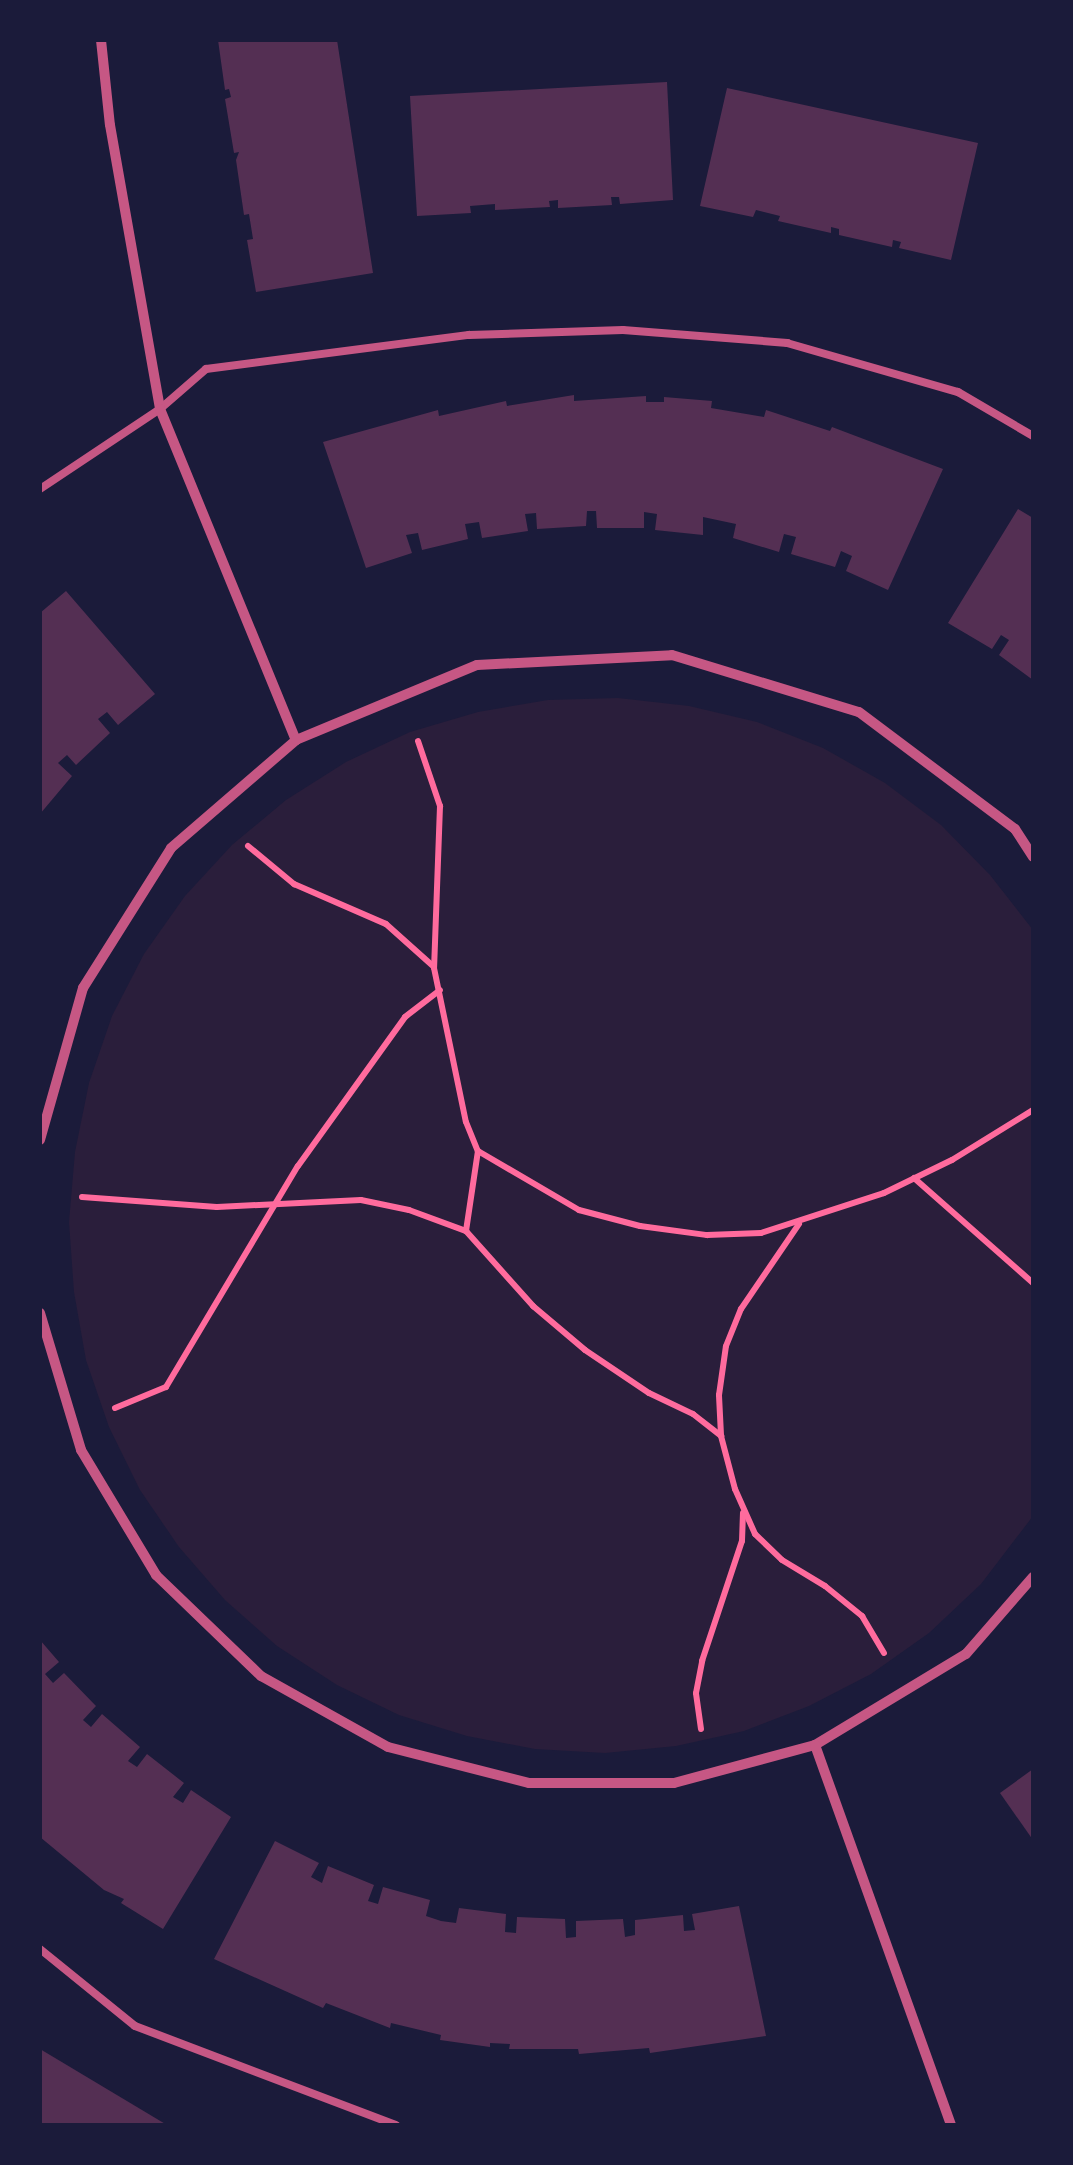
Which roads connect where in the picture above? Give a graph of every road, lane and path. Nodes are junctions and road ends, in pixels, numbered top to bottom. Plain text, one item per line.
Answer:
1 (101, 40) edge
2 (160, 410) junction
3 (1033, 436) edge
4 (40, 489) edge
5 (296, 740) junction
6 (418, 741) dead end
7 (248, 846) dead end
8 (1033, 857) edge
9 (434, 968) junction
10 (440, 990) junction
11 (1033, 1110) edge
12 (40, 1140) edge
13 (478, 1150) junction
14 (914, 1178) junction
15 (82, 1197) dead end
16 (275, 1207) junction
17 (799, 1224) junction
18 (466, 1231) junction
19 (1033, 1283) edge
20 (40, 1312) edge
21 (114, 1408) dead end
22 (722, 1436) junction
23 (743, 1508) junction
24 (1033, 1577) edge
25 (884, 1652) dead end
26 (701, 1729) dead end
27 (815, 1745) junction
28 (40, 1948) edge
29 (396, 2125) edge
30 (951, 2125) edge

1 - 2 street
2 - 3 lane
2 - 4 lane
2 - 5 street
5 - 8 street
5 - 12 street
6 - 9 path
7 - 9 path
9 - 10 path
10 - 13 path
10 - 16 path
11 - 14 path
13 - 17 path
13 - 18 path
14 - 17 path
14 - 19 path
15 - 16 path
16 - 18 path
16 - 21 path
17 - 22 path
18 - 22 path
20 - 27 street
22 - 23 path
23 - 25 path
23 - 26 path
24 - 27 street
27 - 30 street
28 - 29 lane

